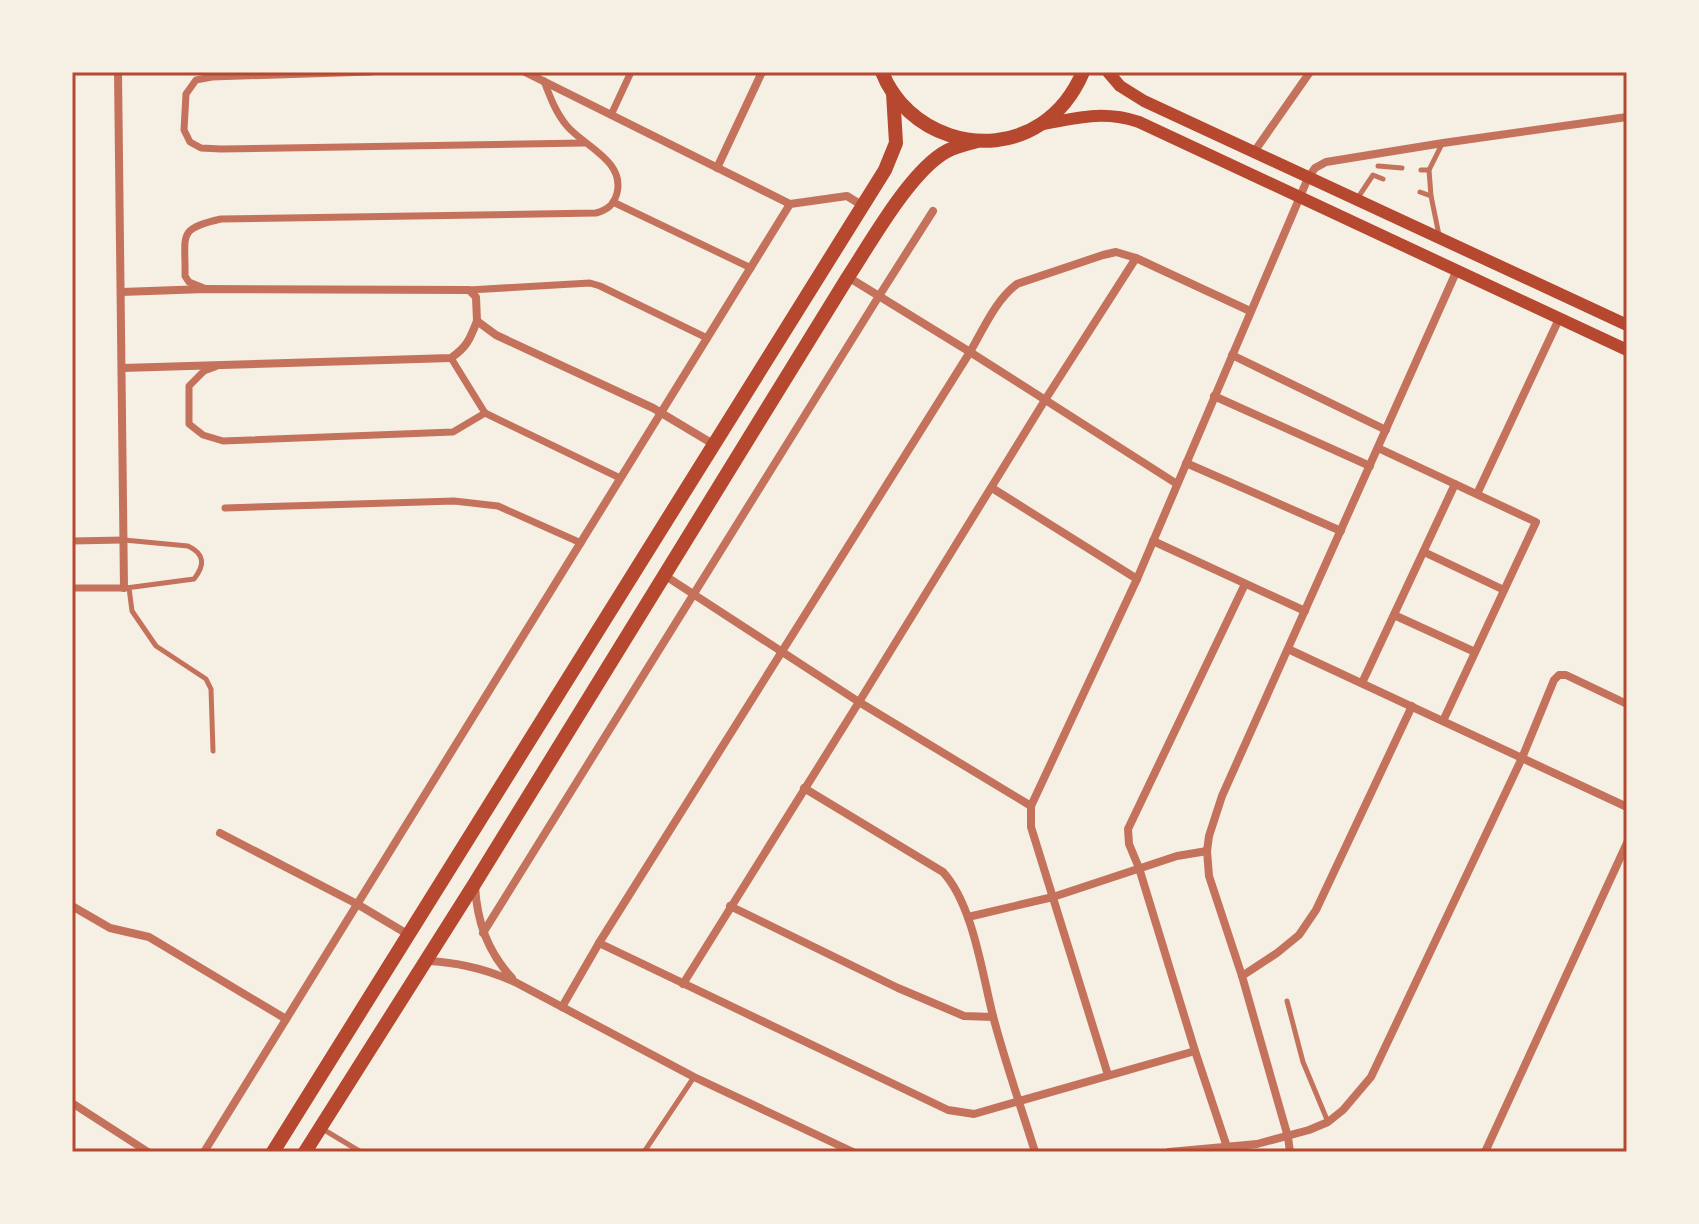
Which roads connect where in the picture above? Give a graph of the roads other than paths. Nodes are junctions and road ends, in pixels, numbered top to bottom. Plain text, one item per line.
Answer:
1 (118, 72) edge
2 (371, 72) edge
3 (525, 72) edge
4 (631, 72) edge
5 (762, 72) edge
6 (882, 72) edge
7 (1083, 72) edge
8 (1108, 72) edge
9 (1310, 72) edge
10 (544, 81) junction
11 (893, 93) junction
12 (611, 115) junction
13 (1627, 117) edge
14 (1039, 125) junction
15 (977, 141) junction
16 (585, 143) junction
17 (1443, 143) junction
18 (1254, 152) junction
19 (1376, 154) junction
20 (1378, 166) junction
21 (717, 168) junction
22 (1402, 168) dead end
23 (1421, 170) dead end
24 (1429, 170) junction
25 (1373, 175) junction
26 (1308, 178) junction
27 (1383, 179) dead end
28 (1420, 192) dead end
29 (1299, 196) junction
30 (1431, 196) junction
31 (1356, 200) junction
32 (613, 202) junction
33 (790, 204) junction
34 (863, 206) junction
35 (933, 211) dead end
36 (1440, 239) junction
37 (1136, 258) junction
38 (751, 268) junction
39 (1457, 270) junction
40 (848, 277) junction
41 (206, 289) junction
42 (469, 290) junction
43 (121, 292) junction
44 (879, 296) junction
45 (1250, 311) junction
46 (1559, 319) junction
47 (477, 321) junction
48 (1627, 325) edge
49 (707, 338) junction
50 (1627, 350) edge
51 (970, 352) junction
52 (1232, 355) junction
53 (451, 358) junction
54 (223, 365) junction
55 (122, 368) junction
56 (1214, 396) junction
57 (1045, 400) junction
58 (485, 413) junction
59 (661, 413) junction
60 (1386, 430) junction
61 (713, 444) junction
62 (1378, 448) junction
63 (1186, 463) junction
64 (1370, 466) junction
65 (620, 478) junction
66 (1177, 484) junction
67 (1455, 484) junction
68 (992, 488) junction
69 (1477, 494) junction
70 (225, 508) dead end
71 (1341, 531) junction
72 (124, 540) junction
73 (72, 541) edge
74 (1153, 541) junction
75 (581, 543) junction
76 (1424, 552) junction
77 (664, 575) junction
78 (1137, 579) junction
79 (1245, 584) junction
80 (72, 588) edge
81 (126, 588) junction
82 (1504, 590) junction
83 (694, 594) junction
84 (1305, 611) junction
85 (1394, 615) junction
86 (1288, 649) junction
87 (782, 651) junction
88 (1475, 652) junction
89 (1362, 683) junction
90 (859, 702) junction
91 (1627, 704) edge
92 (1412, 706) junction
93 (1443, 721) junction
94 (213, 751) dead end
95 (1522, 758) junction
96 (804, 788) junction
97 (1031, 806) junction
98 (1627, 807) edge
99 (220, 833) dead end
100 (1627, 843) edge
101 (1207, 851) junction
102 (1139, 868) junction
103 (475, 883) junction
104 (1053, 897) junction
105 (357, 904) junction
106 (72, 906) edge
107 (730, 906) junction
108 (968, 917) junction
109 (483, 933) junction
110 (409, 935) junction
111 (599, 943) junction
112 (425, 961) junction
113 (1242, 976) junction
114 (515, 982) junction
115 (683, 984) junction
116 (1287, 1001) dead end
117 (562, 1007) junction
118 (993, 1017) junction
119 (286, 1019) junction
120 (1195, 1051) junction
121 (1108, 1075) junction
122 (694, 1077) junction
123 (1019, 1101) junction
124 (72, 1103) edge
125 (1328, 1122) junction
126 (320, 1128) junction
127 (1288, 1137) junction
128 (1227, 1147) junction
129 (148, 1152) edge
130 (204, 1152) edge
131 (273, 1152) edge
132 (305, 1152) edge
133 (361, 1152) edge
134 (644, 1152) edge
135 (853, 1152) edge
136 (1035, 1152) edge
137 (1169, 1152) edge
138 (1290, 1152) edge
139 (1485, 1152) edge

1 - 43 street
2 - 16 street
3 - 10 street
4 - 12 street
5 - 21 street
6 - 11 main road
7 - 14 main road
8 - 18 main road
9 - 18 street
10 - 12 street
10 - 16 street
11 - 15 main road
11 - 34 main road
12 - 21 street
13 - 17 street
14 - 15 main road
14 - 29 main road
15 - 40 main road
16 - 32 street
17 - 19 street
17 - 24 lane
18 - 26 main road
19 - 20 lane
19 - 26 street
20 - 22 lane
20 - 25 lane
21 - 33 street
23 - 24 lane
24 - 30 lane
25 - 27 lane
25 - 31 lane
26 - 29 street
26 - 31 main road
28 - 30 lane
29 - 39 main road
29 - 45 street
30 - 36 lane
31 - 36 main road
32 - 38 street
32 - 41 street
33 - 34 street
33 - 38 street
34 - 61 main road
35 - 44 street
36 - 48 main road
37 - 45 street
37 - 51 street
37 - 57 street
38 - 49 street
39 - 46 main road
39 - 60 street
40 - 44 street
40 - 77 main road
41 - 42 street
41 - 43 street
42 - 47 street
42 - 49 street
43 - 55 street
44 - 51 street
44 - 83 street
45 - 52 street
46 - 50 main road
46 - 69 street
47 - 53 street
47 - 59 street
49 - 59 street
51 - 57 street
51 - 87 street
52 - 56 street
52 - 60 street
53 - 54 street
53 - 58 street
54 - 55 street
54 - 58 street
55 - 72 street
56 - 63 street
56 - 64 street
57 - 66 street
57 - 68 street
58 - 65 street
59 - 61 street
59 - 65 street
60 - 62 street
61 - 110 main road
62 - 64 street
62 - 67 street
63 - 66 street
63 - 71 street
64 - 71 street
65 - 75 street
66 - 74 street
67 - 69 street
67 - 76 street
68 - 78 street
68 - 90 street
69 - 82 street
70 - 75 street
71 - 84 street
72 - 73 street
72 - 81 street
72 - 81 lane
74 - 78 street
74 - 79 street
75 - 105 street
76 - 82 street
76 - 85 street
77 - 83 street
77 - 103 main road
78 - 97 street
79 - 84 street
79 - 102 street
80 - 81 street
81 - 94 lane
82 - 88 street
83 - 87 street
83 - 109 street
84 - 86 street
85 - 88 street
85 - 89 street
86 - 89 street
86 - 101 street
87 - 90 street
87 - 111 street
88 - 93 street
89 - 92 street
90 - 96 street
90 - 97 street
91 - 95 street
92 - 93 street
92 - 113 street
93 - 95 street
95 - 98 street
95 - 125 street
96 - 107 street
96 - 108 street
97 - 104 street
99 - 105 street
100 - 139 street
101 - 102 street
101 - 113 street
102 - 104 street
102 - 120 street
103 - 109 street
103 - 112 main road
104 - 108 street
104 - 121 street
105 - 110 street
105 - 119 street
106 - 119 street
107 - 115 street
107 - 118 street
108 - 118 street
109 - 114 street
110 - 131 main road
111 - 115 street
111 - 117 street
112 - 114 street
112 - 126 main road
113 - 127 street
114 - 117 street
115 - 123 street
116 - 125 lane
117 - 122 street
118 - 123 street
119 - 130 street
120 - 121 street
120 - 128 street
121 - 123 street
122 - 134 lane
122 - 135 street
123 - 136 street
124 - 129 street
125 - 127 street
126 - 132 main road
126 - 133 lane
127 - 128 street
127 - 138 street
128 - 137 street

